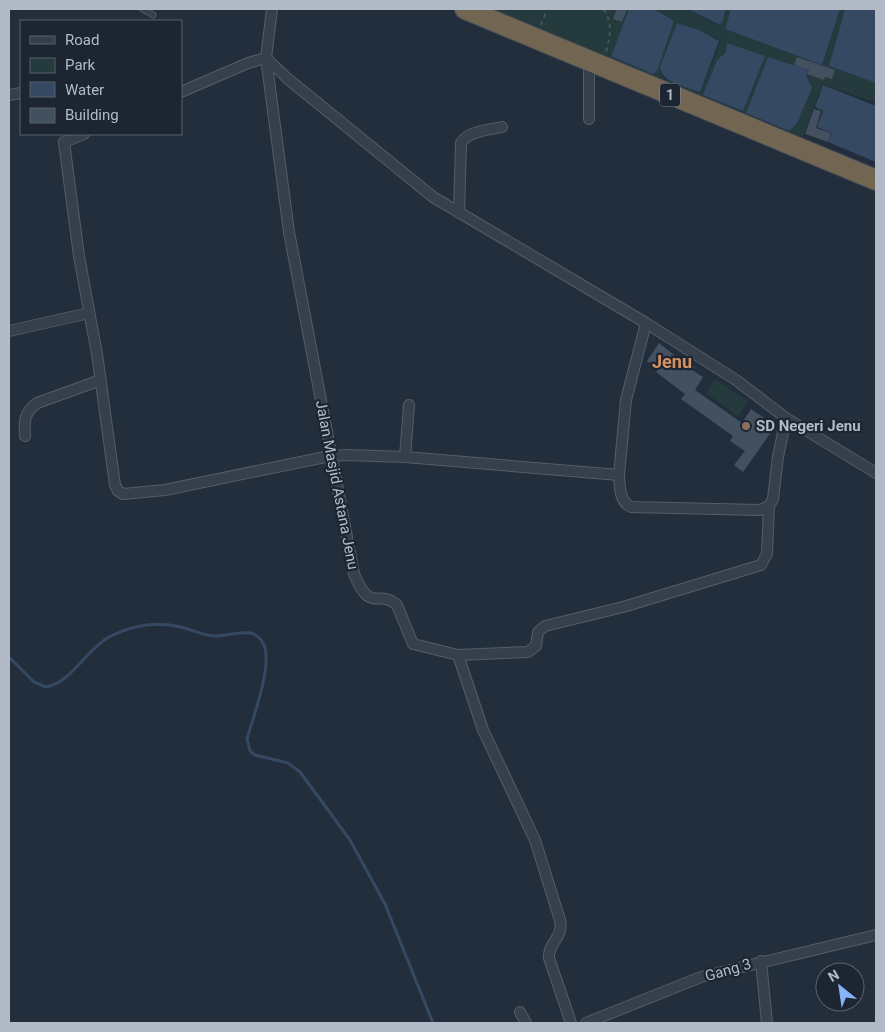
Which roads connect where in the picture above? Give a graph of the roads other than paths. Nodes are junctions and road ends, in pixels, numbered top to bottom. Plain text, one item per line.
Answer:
1 (142, 9) edge
2 (272, 9) edge
3 (465, 9) edge
4 (153, 15) dead end
5 (266, 58) junction
6 (595, 63) junction
7 (182, 92) edge
8 (589, 118) dead end
9 (502, 127) dead end
10 (79, 135) edge
11 (64, 138) edge
12 (876, 180) edge
13 (459, 213) junction
14 (89, 313) junction
15 (646, 323) junction
16 (9, 331) edge
17 (101, 380) junction
18 (409, 405) dead end
19 (786, 418) junction
20 (25, 436) dead end
21 (330, 456) junction
22 (405, 457) junction
23 (876, 473) edge
24 (618, 475) junction
25 (769, 506) junction
26 (458, 655) junction
27 (876, 935) edge
28 (761, 961) junction
29 (520, 1012) dead end
30 (526, 1023) edge
31 (571, 1023) edge
32 (586, 1023) edge
33 (767, 1023) edge

1 - 4 lane
2 - 5 street, Jalan Masjid Astana Jenu
3 - 6 highway, 1
5 - 7 street
5 - 13 street
5 - 21 street, Jalan Masjid Astana Jenu
6 - 8 street
6 - 12 highway, 1
9 - 13 street
10 - 11 street
11 - 14 street
13 - 15 street
14 - 16 street
14 - 17 street
15 - 19 street
15 - 24 street
17 - 20 street
17 - 21 street
18 - 22 street
19 - 23 street
19 - 25 street
21 - 22 street
21 - 26 street, Jalan Masjid Astana Jenu
22 - 24 street
24 - 25 street
25 - 26 street
26 - 31 street
27 - 28 street, Gang 3
28 - 32 street, Gang 3
28 - 33 street
29 - 30 street

